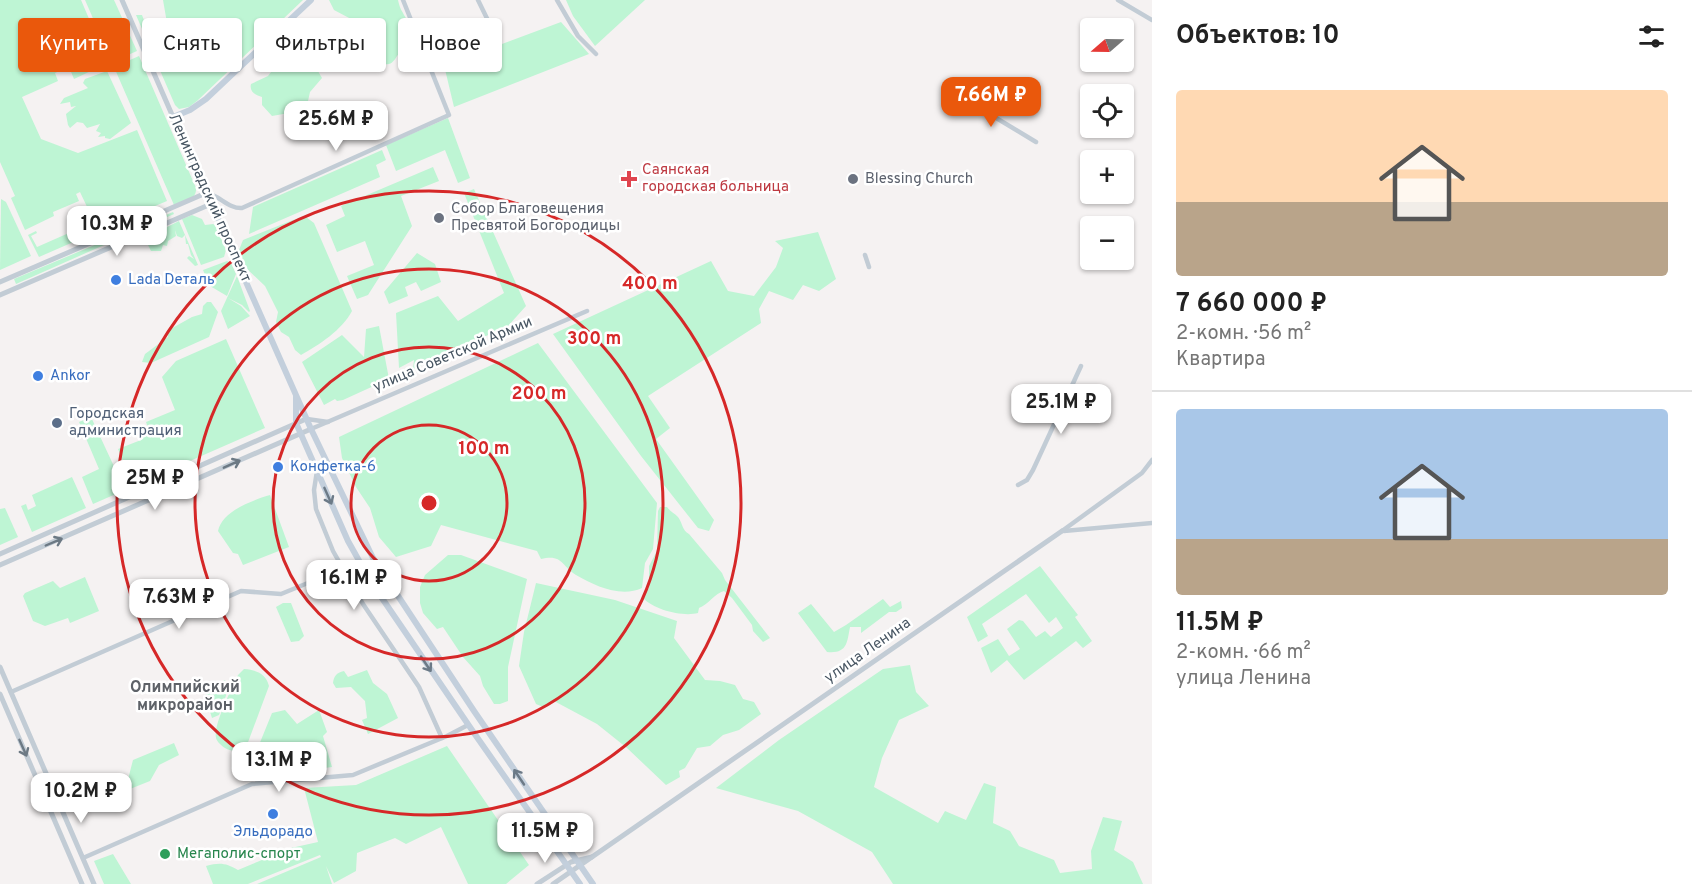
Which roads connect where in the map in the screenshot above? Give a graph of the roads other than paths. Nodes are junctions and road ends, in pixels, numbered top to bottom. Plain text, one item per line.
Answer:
1 (122, 0) edge
2 (311, 0) edge
3 (403, 0) edge
4 (478, 0) edge
5 (557, 0) edge
6 (1118, 0) edge
7 (487, 18) edge
8 (1152, 20) edge
9 (596, 54) dead end
10 (958, 95) dead end
11 (173, 117) junction
12 (1036, 142) dead end
13 (206, 192) junction
14 (223, 199) junction
15 (211, 204) junction
16 (865, 255) dead end
17 (869, 267) dead end
18 (9, 278) junction
19 (0, 282) edge
20 (13, 289) junction
21 (0, 295) edge
22 (587, 311) dead end
23 (1081, 366) dead end
24 (296, 395) junction
25 (306, 419) junction
26 (328, 422) junction
27 (296, 423) junction
28 (311, 429) junction
29 (300, 434) junction
30 (1152, 460) edge
31 (317, 471) junction
32 (1018, 485) dead end
33 (143, 491) junction
34 (147, 502) junction
35 (1152, 523) edge
36 (1062, 531) junction
37 (0, 554) edge
38 (0, 565) edge
39 (342, 569) junction
40 (0, 667) edge
41 (11, 692) junction
42 (0, 694) edge
43 (468, 725) junction
44 (484, 726) junction
45 (474, 733) junction
46 (442, 738) junction
47 (593, 857) junction
48 (82, 858) junction
49 (576, 860) junction
50 (567, 864) junction
51 (580, 866) junction
52 (88, 871) junction
53 (572, 872) junction
54 (78, 875) junction
55 (82, 884) edge
56 (94, 884) edge
57 (537, 884) edge
58 (553, 884) edge
59 (580, 884) edge
60 (593, 884) edge

1 - 11 street, Ленинградский проспект
2 - 11 main road
3 - 14 street
4 - 7 street
5 - 9 street
6 - 8 street
10 - 12 street
11 - 13 main road, Ленинградский проспект
13 - 14 street
13 - 15 main road, Ленинградский проспект
13 - 18 street
14 - 15 street
15 - 20 street
15 - 24 main road, Ленинградский проспект
16 - 17 street
18 - 19 street
18 - 20 street
20 - 21 street
22 - 26 street, улица Советской Армии
23 - 32 street
24 - 25 main road, Ленинградский проспект
24 - 27 main road, Ленинградский проспект
25 - 26 street
25 - 27 street
25 - 28 main road, Ленинградский проспект
26 - 28 street, улица Советской Армии
27 - 29 main road, Ленинградский проспект
27 - 33 street
28 - 29 street, улица Советской Армии
28 - 44 main road, Ленинградский проспект
29 - 31 main road, Ленинградский проспект
34 -> 29 street, улица Советской Армии
30 - 36 street, улица Ленина
31 - 39 street
31 -> 43 main road, Ленинградский проспект
33 - 34 street
33 - 37 street
38 -> 34 street, улица Советской Армии
35 - 36 street
36 - 47 street, улица Ленина
39 - 41 street
39 - 46 street
40 - 41 street
41 - 48 street
42 -> 54 street
43 - 45 main road, Ленинградский проспект
43 - 46 street
44 - 45 main road
49 -> 44 main road, Ленинградский проспект
45 - 50 main road, Ленинградский проспект
46 - 48 street
47 - 49 street, улица Ленина
47 - 51 street, улица Ленина
48 - 52 street
49 - 50 street, улица Ленина
49 - 51 main road, Ленинградский проспект
50 - 53 main road, Ленинградский проспект
50 - 57 street, улица Ленина
51 - 53 street, улица Ленина
51 - 60 main road, Ленинградский проспект
52 - 54 street
52 - 56 street
53 - 58 street, улица Ленина
53 - 59 main road, Ленинградский проспект
54 - 55 street

